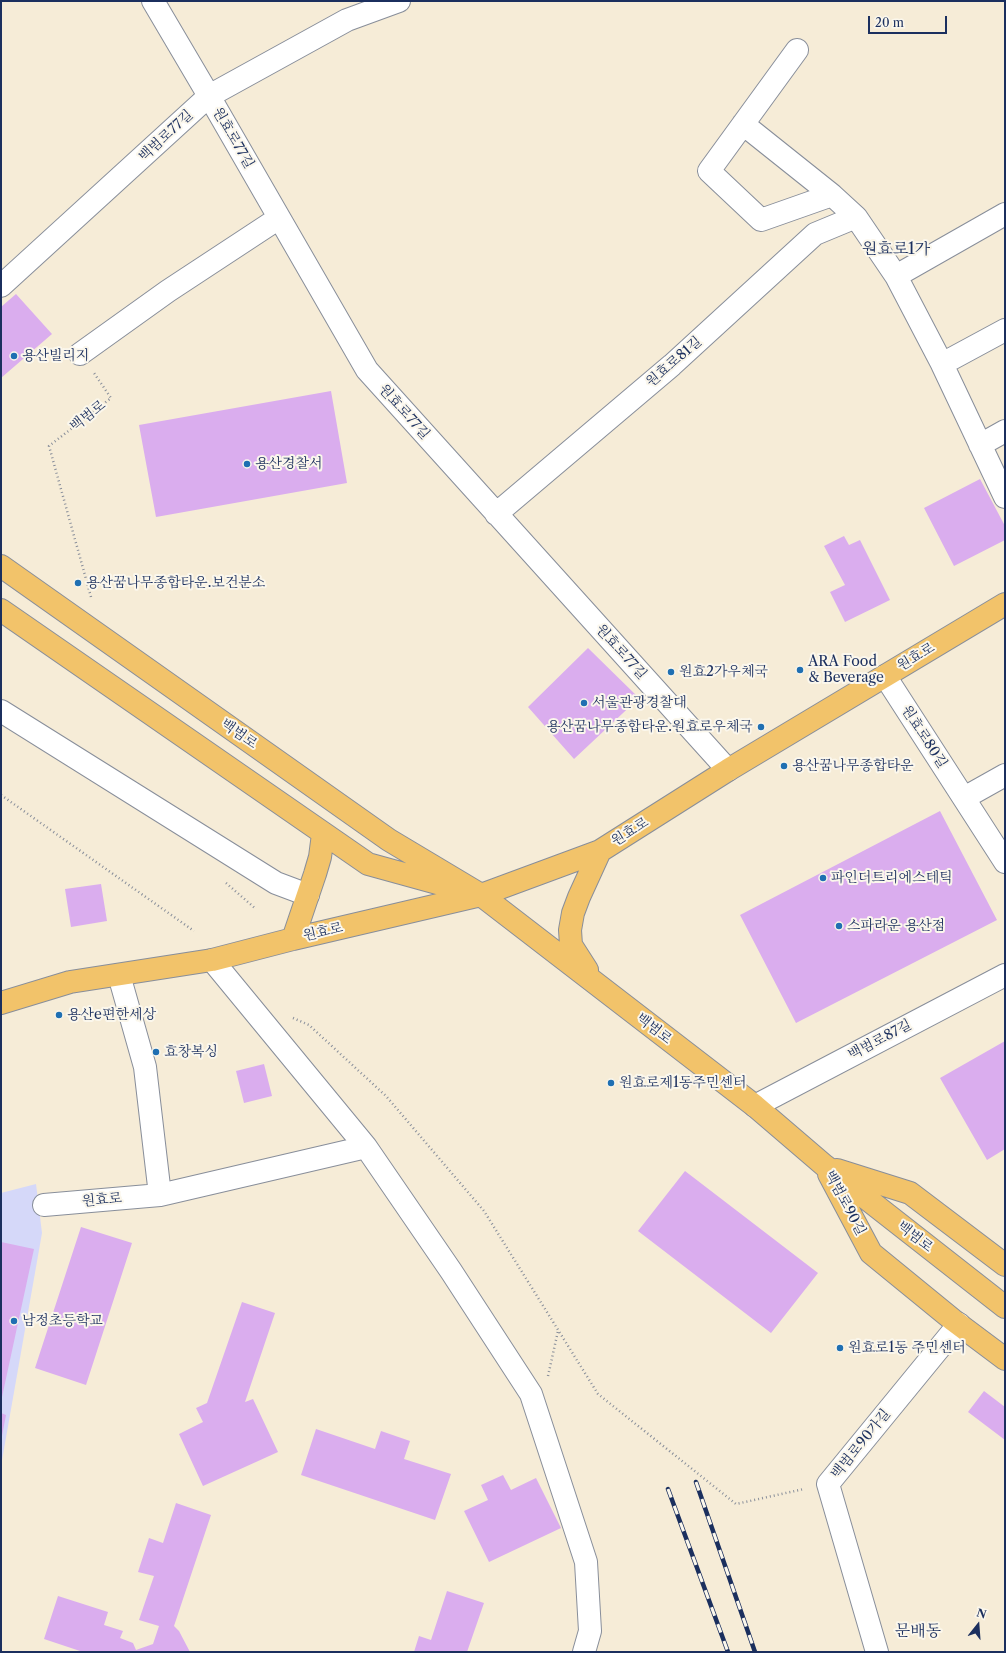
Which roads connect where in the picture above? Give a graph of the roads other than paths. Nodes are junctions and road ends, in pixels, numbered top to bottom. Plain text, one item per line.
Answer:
1 (153, 1) edge
2 (399, 1) edge
3 (797, 50) dead end
4 (209, 96) junction
5 (743, 124) junction
6 (832, 195) junction
7 (1005, 214) edge
8 (856, 217) junction
9 (279, 218) junction
10 (896, 276) junction
11 (1, 286) edge
12 (1005, 330) edge
13 (80, 354) road end
14 (942, 364) junction
15 (1005, 431) edge
16 (980, 444) junction
17 (1005, 497) edge
18 (496, 514) junction
19 (1, 566) edge
20 (1005, 604) edge
21 (1, 610) edge
22 (885, 676) junction
23 (1, 711) edge
24 (728, 770) junction
25 (1005, 775) edge
26 (319, 791) junction
27 (964, 798) junction
28 (300, 818) junction
29 (323, 834) junction
30 (600, 851) junction
31 (1005, 862) edge
32 (308, 895) junction
33 (481, 895) junction
34 (293, 939) junction
35 (212, 960) junction
36 (1005, 974) edge
37 (119, 975) junction
38 (597, 985) junction
39 (1, 1003) edge
40 (755, 1106) junction
41 (366, 1147) junction
42 (825, 1166) junction
43 (160, 1195) junction
44 (44, 1205) dead end
45 (1005, 1265) edge
46 (1005, 1293) edge
47 (1005, 1307) edge
48 (959, 1324) junction
49 (1005, 1359) edge
50 (584, 1652) edge
51 (877, 1652) edge

1 - 4 street, 원효로77길
2 - 4 street, 백범로77길
3 - 5 street
4 - 9 street, 원효로77길
4 - 11 street, 백범로77길
5 - 6 street
5 - 6 street
6 - 8 street
7 - 10 street
8 - 10 street
8 - 18 street, 원효로81길
9 - 13 street
9 - 18 street, 원효로77길
10 - 14 street
12 - 14 street
14 - 16 street
15 - 16 street
16 - 17 street
18 - 24 street, 원효로77길
19 - 26 main road, 백범로
20 - 22 main road, 원효로
21 - 28 main road, 백범로
22 - 24 main road, 원효로
22 - 27 street, 원효로80길
23 - 32 street
24 - 30 main road, 원효로
25 - 27 street
26 - 28 main road
26 - 33 main road, 백범로
27 - 31 street, 원효로80길
28 - 29 main road, 백범로
29 - 32 main road
29 - 33 main road, 백범로
30 - 33 main road, 원효로
30 - 38 main road
32 - 34 main road
33 - 34 main road, 원효로
33 - 38 main road, 백범로
34 - 35 main road, 원효로
35 - 37 main road, 원효로
35 - 41 street
36 - 40 street, 백범로87길
37 - 39 main road, 원효로
37 - 43 street
38 - 40 main road, 백범로
40 - 42 main road, 백범로
41 - 43 street, 원효로
41 - 50 street
42 - 45 main road, 백범로90길
42 - 46 main road, 백범로
42 - 47 main road, 백범로
42 - 48 main road, 백범로90길
43 - 44 street, 원효로
48 - 49 main road, 백범로90길
48 - 51 street, 백범로90가길

